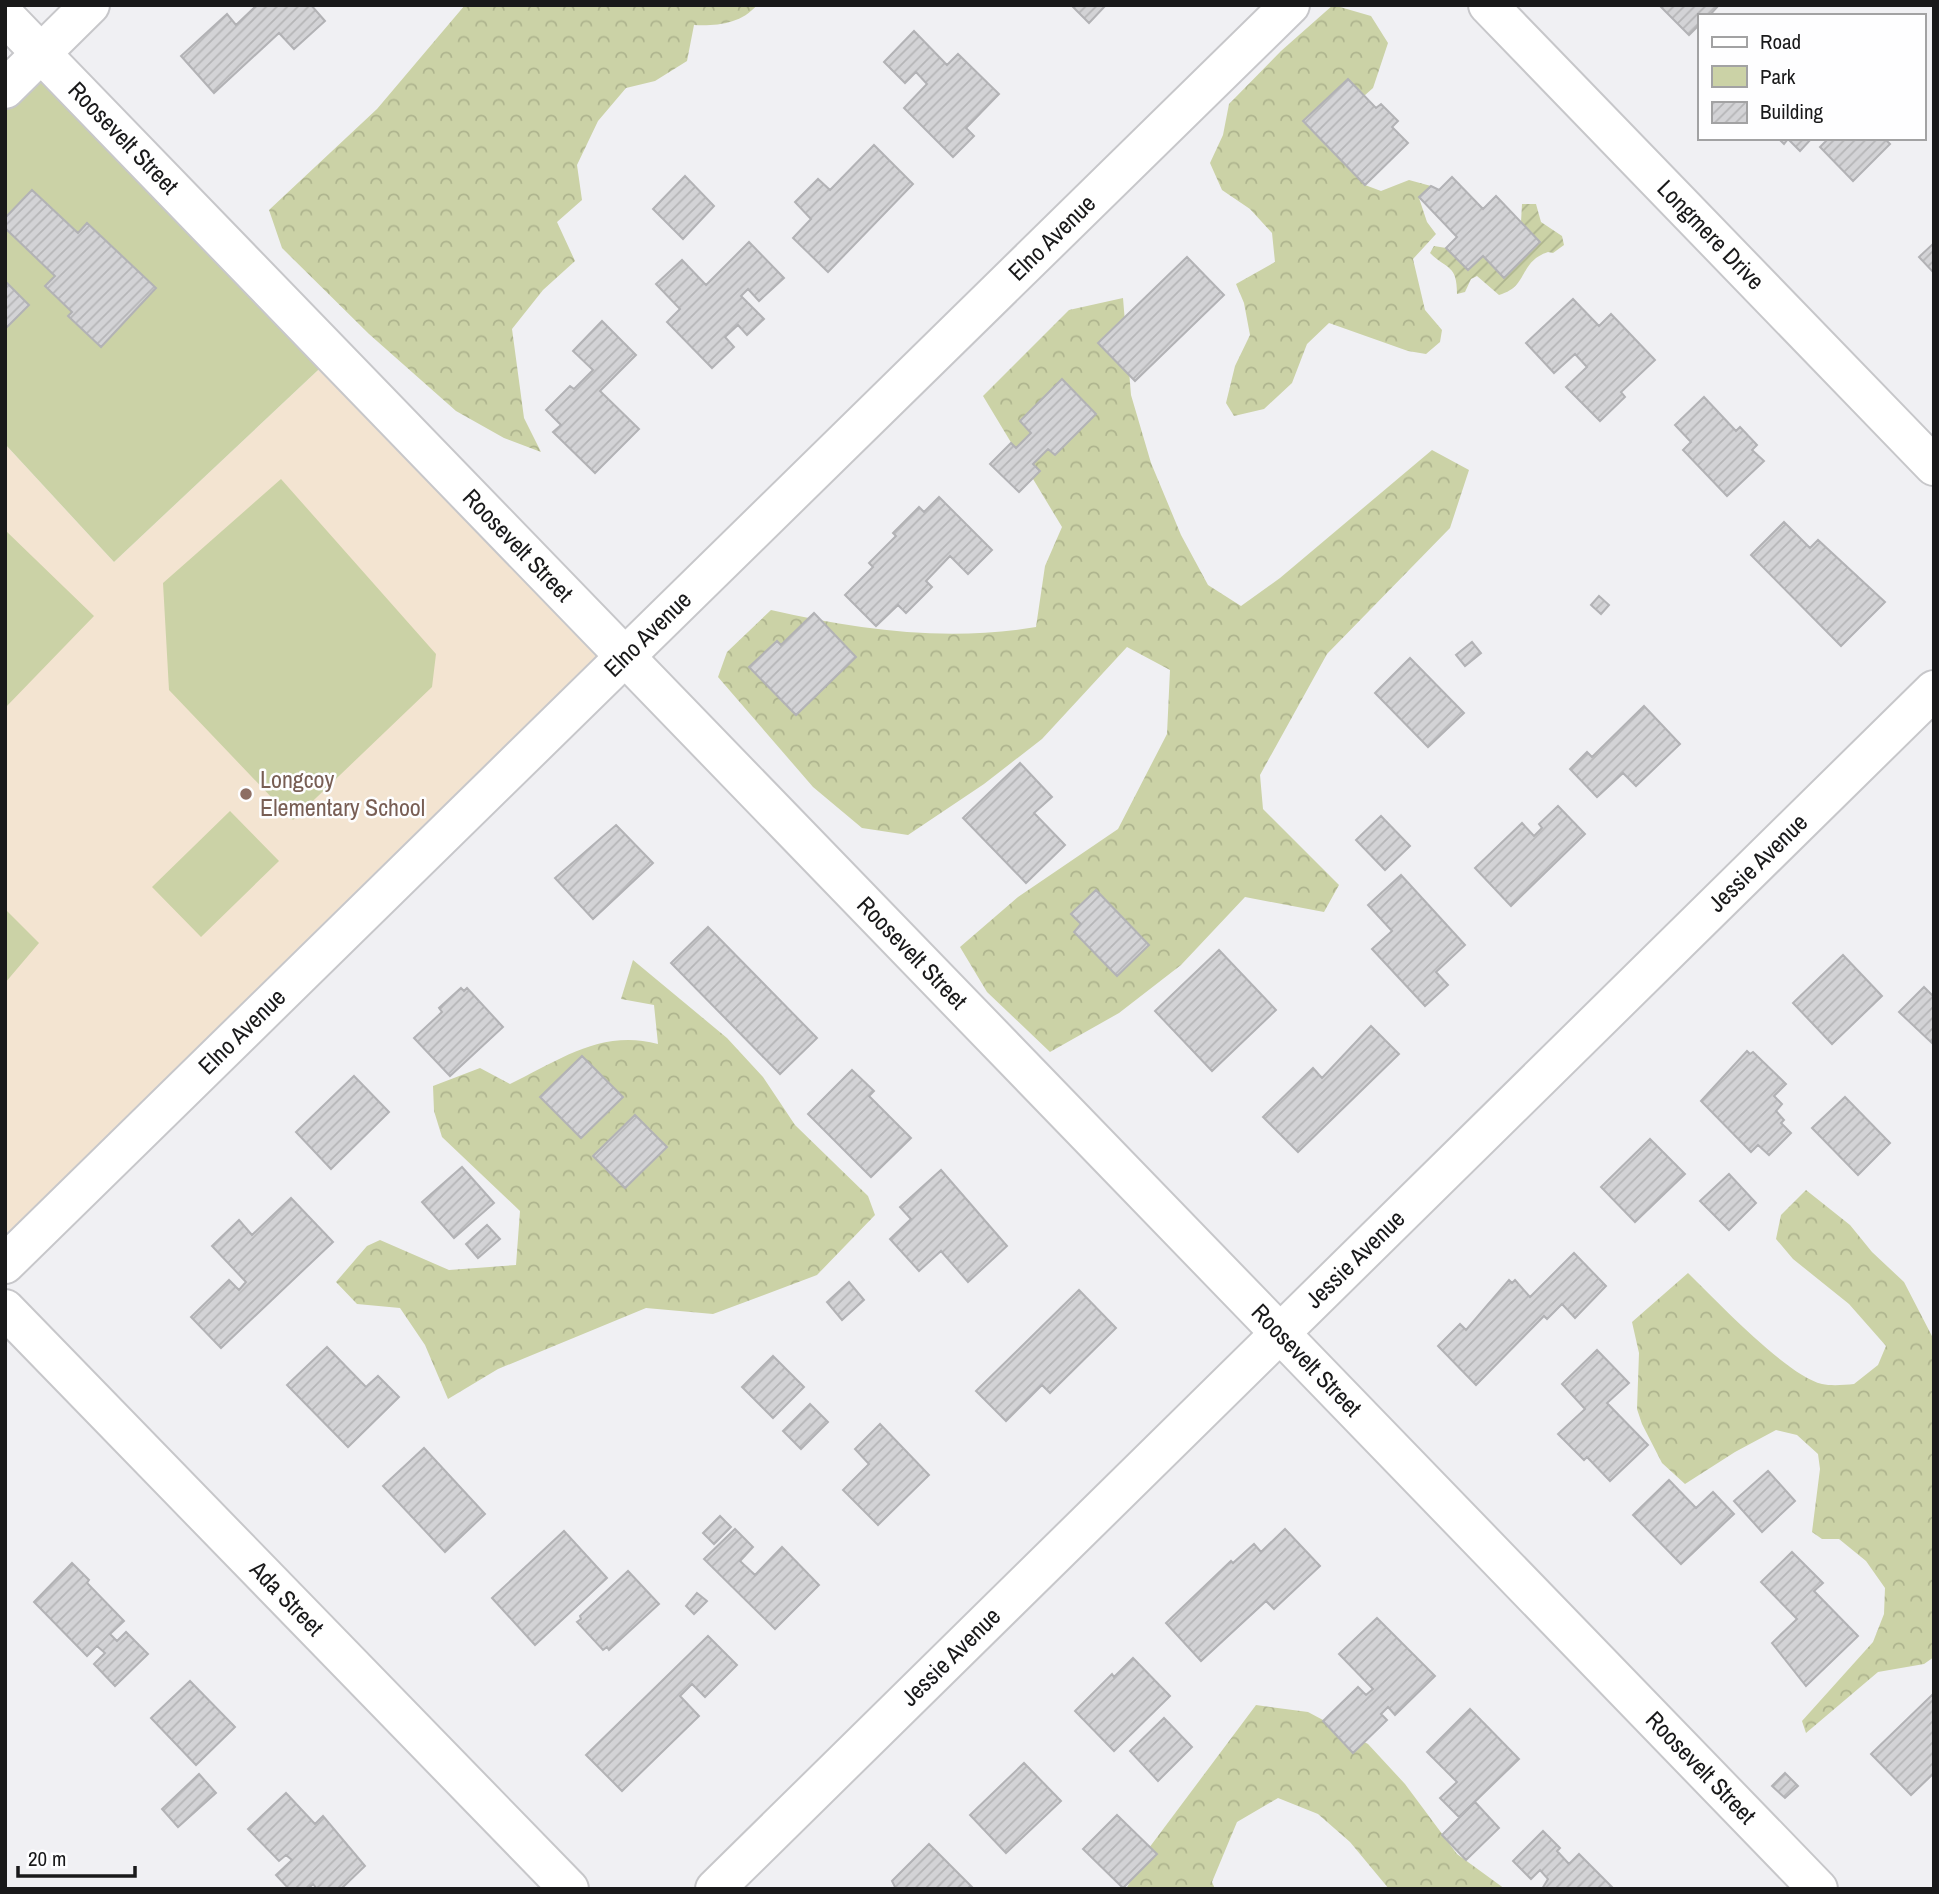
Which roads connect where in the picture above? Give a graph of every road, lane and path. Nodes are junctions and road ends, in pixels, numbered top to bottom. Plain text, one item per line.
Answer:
1 (90, 5) edge
2 (1290, 5) edge
3 (1488, 5) edge
4 (5, 16) edge
5 (42, 53) junction
6 (5, 89) edge
7 (1934, 466) edge
8 (625, 659) junction
9 (1934, 690) edge
10 (5, 1264) edge
11 (5, 1309) edge
12 (1278, 1334) junction
13 (569, 1889) edge
14 (715, 1889) edge
15 (1818, 1889) edge

1 - 5 street
2 - 8 street, Elno Avenue
3 - 7 street, Longmere Drive
4 - 5 street, Roosevelt Street
5 - 6 street
5 - 8 street, Roosevelt Street
8 - 10 street, Elno Avenue
8 - 12 street, Roosevelt Street
9 - 12 street, Jessie Avenue
11 - 13 street, Ada Street
12 - 14 street, Jessie Avenue
12 - 15 street, Roosevelt Street

